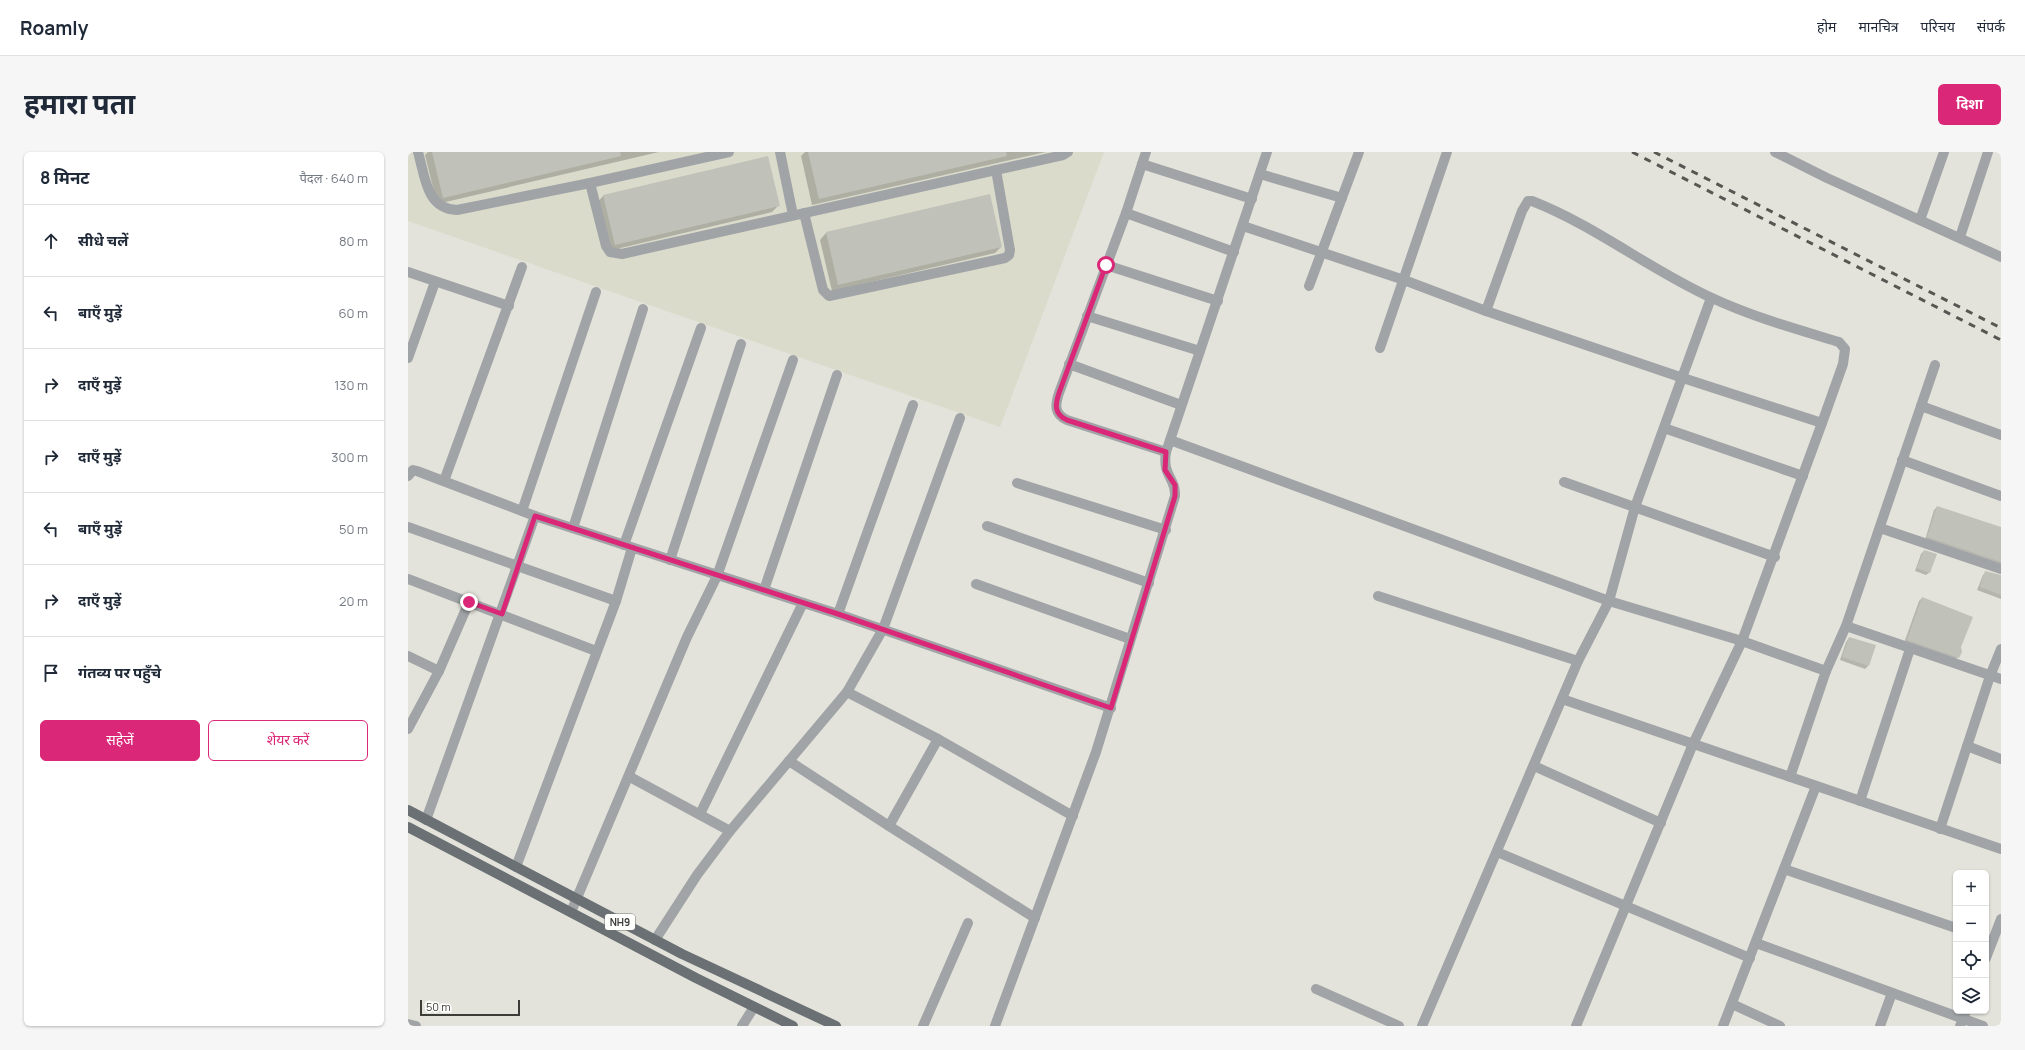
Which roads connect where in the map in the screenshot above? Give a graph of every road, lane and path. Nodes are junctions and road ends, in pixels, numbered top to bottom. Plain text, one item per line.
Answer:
1 (418, 152) edge
2 (729, 152) edge
3 (780, 152) edge
4 (1068, 152) edge
5 (1146, 152) edge
6 (1267, 152) edge
7 (1358, 152) edge
8 (1447, 152) edge
9 (1775, 152) edge
10 (1944, 152) edge
11 (1988, 152) edge
12 (1142, 164) junction
13 (996, 170) junction
14 (1260, 174) junction
15 (590, 183) junction
16 (1342, 198) junction
17 (1252, 199) junction
18 (804, 213) junction
19 (1126, 213) junction
20 (793, 215) junction
21 (1920, 220) junction
22 (1243, 226) junction
23 (1960, 237) junction
24 (1234, 252) junction
25 (1321, 254) junction
26 (2001, 257) edge
27 (1106, 265) junction
28 (522, 267) dead end
29 (408, 272) edge
30 (1404, 280) junction
31 (435, 282) junction
32 (1309, 286) dead end
33 (596, 292) dead end
34 (1711, 298) junction
35 (1218, 301) junction
36 (509, 306) junction
37 (643, 309) dead end
38 (1486, 311) junction
39 (1087, 316) junction
40 (701, 328) dead end
41 (740, 344) dead end
42 (1380, 348) dead end
43 (1200, 351) junction
44 (408, 358) edge
45 (793, 360) dead end
46 (1069, 364) junction
47 (1935, 365) dead end
48 (837, 375) dead end
49 (1683, 378) junction
50 (913, 405) dead end
51 (1181, 405) junction
52 (1921, 406) junction
53 (960, 418) dead end
54 (1822, 423) junction
55 (1664, 428) junction
56 (2001, 435) edge
57 (1170, 440) junction
58 (1166, 452) junction
59 (1902, 460) junction
60 (408, 476) edge
61 (1804, 476) junction
62 (444, 481) junction
63 (1564, 482) dead end
64 (1017, 483) dead end
65 (2001, 496) edge
66 (1635, 507) junction
67 (522, 511) junction
68 (535, 516) junction
69 (987, 526) dead end
70 (408, 528) edge
71 (573, 528) junction
72 (1880, 528) junction
73 (1166, 530) junction
74 (628, 547) junction
75 (1775, 557) junction
76 (670, 560) junction
77 (518, 568) junction
78 (2001, 569) edge
79 (717, 576) junction
80 (408, 580) edge
81 (976, 584) dead end
82 (1149, 584) junction
83 (764, 590) junction
84 (1378, 596) dead end
85 (616, 601) junction
86 (1609, 601) junction
87 (469, 602) junction
88 (803, 603) junction
89 (502, 614) junction
90 (838, 614) junction
91 (1846, 626) junction
92 (883, 630) junction
93 (1130, 639) junction
94 (1742, 641) junction
95 (1910, 649) junction
96 (2001, 649) edge
97 (596, 651) junction
98 (408, 656) edge
99 (1578, 661) junction
100 (439, 671) junction
101 (1826, 671) junction
102 (1990, 676) junction
103 (2001, 679) edge
104 (847, 692) junction
105 (1562, 699) junction
106 (1111, 708) junction
107 (408, 729) edge
108 (938, 739) junction
109 (1693, 744) junction
110 (1967, 746) junction
111 (2001, 759) edge
112 (789, 760) junction
113 (1534, 766) junction
114 (630, 777) junction
115 (1790, 777) junction
116 (1816, 786) junction
117 (1860, 801) junction
118 (408, 810) edge
119 (700, 814) junction
120 (1073, 816) junction
121 (426, 820) junction
122 (1661, 823) junction
123 (889, 826) junction
124 (408, 827) edge
125 (1940, 828) junction
126 (730, 831) junction
127 (2001, 850) edge
128 (1497, 852) junction
129 (516, 867) junction
130 (1784, 869) junction
131 (578, 899) junction
132 (1627, 906) junction
133 (571, 912) junction
134 (1035, 918) junction
135 (2001, 919) edge
136 (968, 923) dead end
137 (1953, 927) edge
138 (1989, 939) edge
139 (655, 940) junction
140 (1756, 943) junction
141 (1750, 958) junction
142 (1316, 989) dead end
143 (1892, 993) junction
144 (1732, 1004) junction
145 (754, 1007) junction
146 (1963, 1018) edge
147 (408, 1024) edge
148 (416, 1026) edge
149 (742, 1026) edge
150 (793, 1026) edge
151 (836, 1026) edge
152 (923, 1026) edge
153 (995, 1026) edge
154 (1399, 1026) edge
155 (1422, 1026) edge
156 (1576, 1026) edge
157 (1723, 1026) edge
158 (1780, 1026) edge
159 (1880, 1026) edge
160 (1983, 1026) edge

1 - 15 street
2 - 15 street
3 - 20 street
4 - 13 street
5 - 12 street
6 - 14 street
7 - 16 street
8 - 30 street
9 - 21 street
10 - 21 street
11 - 23 street
12 - 17 street
12 - 19 street
13 - 18 street
13 - 18 street
14 - 16 street
14 - 17 street
15 - 20 street
16 - 25 street
17 - 22 street
18 - 20 street
19 - 24 street
19 - 27 street
21 - 23 street
22 - 24 street
22 - 25 street
23 - 26 street
24 - 35 street
25 - 30 street
25 - 32 street
27 - 35 street
27 - 39 street
28 - 36 street
29 - 31 street
30 - 38 street
30 - 42 street
31 - 36 street
31 - 44 street
33 - 67 street
34 - 38 street
34 - 49 street
34 - 54 street
35 - 43 street
36 - 62 street
37 - 71 street
38 - 49 street
39 - 43 street
39 - 46 street
40 - 74 street
41 - 76 street
43 - 51 street
45 - 79 street
46 - 51 street
46 - 58 street
47 - 52 street
48 - 83 street
49 - 54 street
49 - 55 street
50 - 90 street
51 - 57 street
52 - 56 street
52 - 59 street
53 - 92 street
54 - 61 street
55 - 61 street
55 - 66 street
57 - 58 street
57 - 86 street
58 - 73 street
59 - 65 street
59 - 72 street
60 - 62 street
61 - 75 street
62 - 67 street
63 - 66 street
64 - 73 street
66 - 75 street
66 - 86 street
67 - 68 street
68 - 71 street
68 - 77 street
69 - 82 street
70 - 77 street
71 - 74 street
72 - 78 street
72 - 91 street
73 - 82 street
74 - 76 street
74 - 85 street
75 - 94 street
76 - 79 street
77 - 85 street
77 - 89 street
79 - 83 street
79 - 114 street
80 - 87 street
81 - 93 street
82 - 93 street
83 - 88 street
84 - 99 street
85 - 97 street
86 - 94 street
86 - 99 street
87 - 89 street
87 - 100 street
88 - 90 street
88 - 119 street
89 - 97 street
89 - 121 street
90 - 92 street
91 - 95 street
91 - 101 street
92 - 104 street
92 - 106 street
93 - 106 street
94 - 101 street
94 - 109 street
95 - 102 street
95 - 117 street
96 - 102 street
97 - 129 street
98 - 100 street
99 - 105 street
100 - 107 street
101 - 115 street
102 - 103 street
102 - 110 street
104 - 108 street
104 - 112 street
105 - 109 street
105 - 113 street
106 - 120 street
108 - 120 street
108 - 123 street
109 - 115 street
109 - 122 street
110 - 111 street
110 - 125 street
112 - 123 street
112 - 126 street
113 - 122 street
113 - 128 street
114 - 119 street
114 - 131 street
115 - 116 street
116 - 117 street
116 - 130 street
117 - 125 street
118 - 121 main road, NH9
119 - 126 street
120 - 134 street
121 - 129 main road, NH9
122 - 132 street
123 - 134 street
124 - 133 main road, NH9
125 - 127 street
126 - 139 street
128 - 132 street
128 - 155 street
129 - 131 main road, NH9
130 - 137 street
130 - 140 street
131 - 133 street
131 - 139 main road, NH9
132 - 141 street
132 - 156 street
133 - 145 main road, NH9
134 - 153 street
135 - 138 street
136 - 152 street
139 - 151 main road, NH9
140 - 141 street
140 - 143 street
141 - 144 street
142 - 154 street
143 - 146 street
143 - 159 street
144 - 157 street
144 - 158 street
145 - 149 street
145 - 150 main road, NH9
146 - 160 street
147 - 148 street

